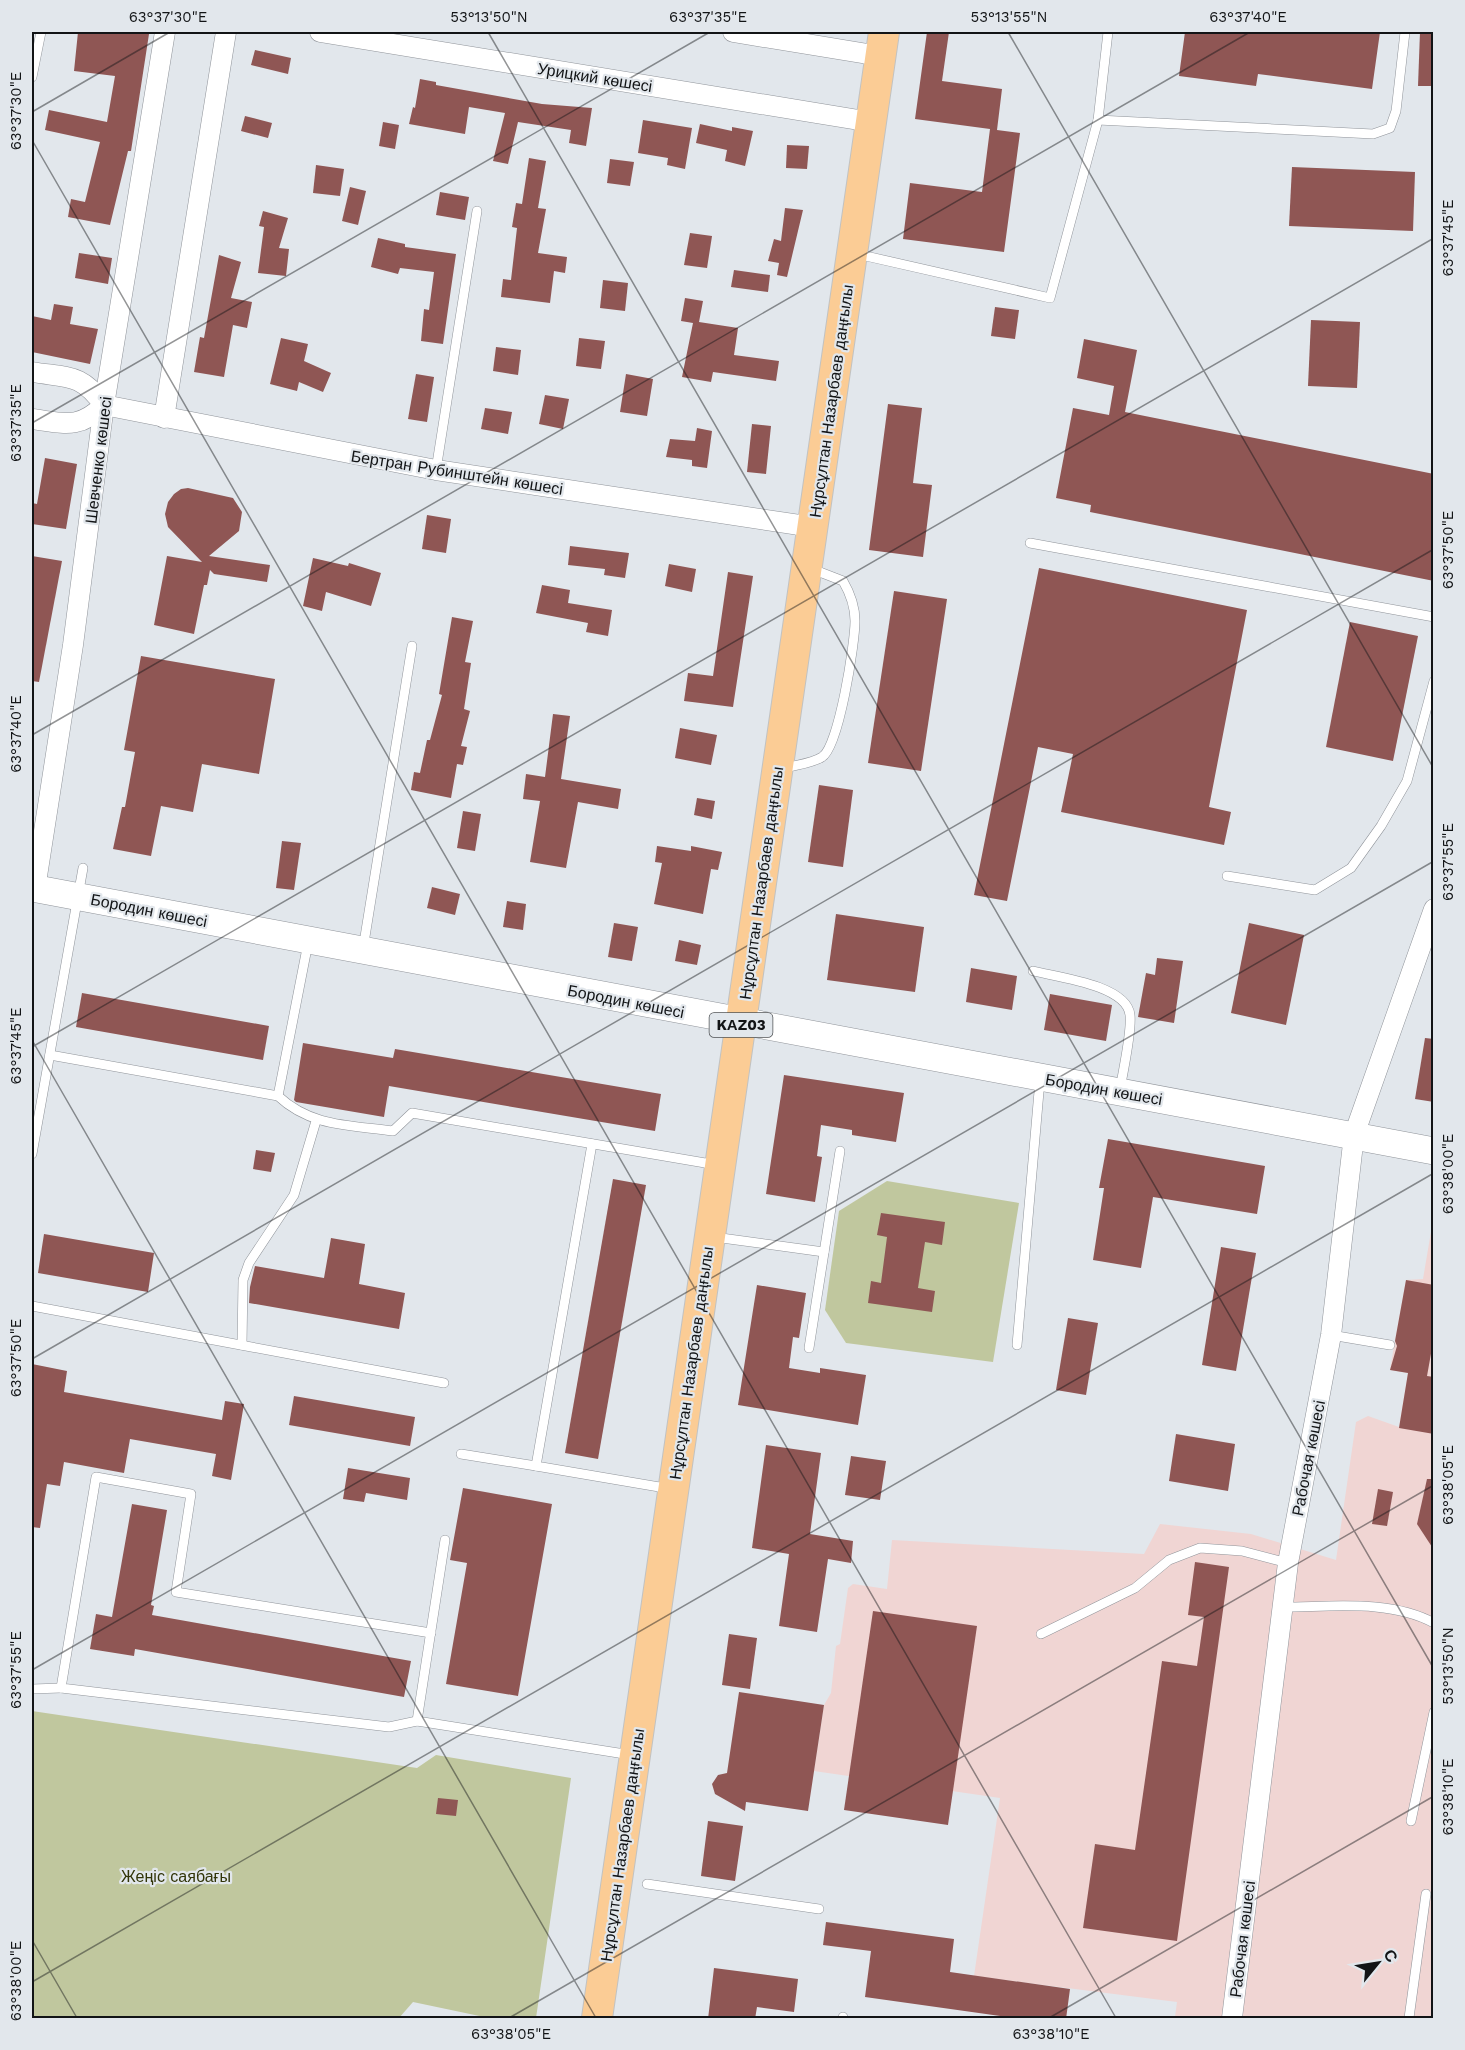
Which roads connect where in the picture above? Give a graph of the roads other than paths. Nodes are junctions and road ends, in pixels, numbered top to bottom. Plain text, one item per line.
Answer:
1 (41, 32) edge
2 (165, 32) edge
3 (226, 32) edge
4 (320, 32) edge
5 (733, 32) edge
6 (1108, 32) edge
7 (1405, 32) edge
8 (882, 44) edge
9 (32, 77) edge
10 (1098, 120) junction
11 (871, 122) junction
12 (477, 211) dead end
13 (852, 252) junction
14 (32, 372) edge
15 (104, 405) junction
16 (32, 418) edge
17 (164, 418) junction
18 (436, 470) junction
19 (813, 527) junction
20 (1030, 543) dead end
21 (807, 567) junction
22 (1434, 617) edge
23 (412, 646) dead end
24 (1434, 681) edge
25 (777, 771) junction
26 (83, 868) dead end
27 (1227, 876) dead end
28 (33, 888) edge
29 (78, 896) junction
30 (1434, 909) edge
31 (309, 941) junction
32 (363, 951) junction
33 (1033, 971) dead end
34 (741, 1023) junction
35 (50, 1054) junction
36 (1040, 1077) junction
37 (1120, 1092) junction
38 (279, 1096) junction
39 (316, 1121) junction
40 (1354, 1135) junction
41 (591, 1144) junction
42 (840, 1150) dead end
43 (1434, 1151) edge
44 (32, 1154) edge
45 (719, 1165) junction
46 (709, 1237) junction
47 (824, 1252) junction
48 (32, 1306) edge
49 (1331, 1335) junction
50 (242, 1345) junction
51 (1017, 1345) dead end
52 (1390, 1345) dead end
53 (810, 1348) dead end
54 (444, 1383) dead end
55 (461, 1454) dead end
56 (536, 1466) junction
57 (673, 1490) junction
58 (445, 1540) dead end
59 (1288, 1563) junction
60 (1283, 1607) junction
61 (1434, 1623) edge
62 (431, 1633) junction
63 (1041, 1634) dead end
64 (62, 1688) junction
65 (32, 1689) edge
66 (1434, 1712) edge
67 (417, 1721) junction
68 (635, 1755) junction
69 (1411, 1821) dead end
70 (647, 1884) dead end
71 (1426, 1894) dead end
72 (819, 1909) dead end
73 (597, 2019) edge
74 (1232, 2019) edge
75 (1409, 2019) edge

1 - 9 lane
2 - 15 street, Шевченко көшесі
3 - 17 street
4 - 11 street, Урицкий көшесі
5 - 8 street
6 - 10 lane
7 - 10 lane
8 - 11 main road, Нұрсұлтан Назарбаев даңғылы / KАZ03
10 - 13 lane
11 - 13 main road, Нұрсұлтан Назарбаев даңғылы / KАZ03
12 - 18 lane
13 - 19 main road, Нұрсұлтан Назарбаев даңғылы / KАZ03
14 - 15 street
15 - 16 street
15 - 17 street, Бертран Рубинштейн көшесі
15 - 28 street, Шевченко көшесі
17 - 18 street, Бертран Рубинштейн көшесі
18 - 19 street, Бертран Рубинштейн көшесі
19 - 21 main road, Нұрсұлтан Назарбаев даңғылы / KАZ03
20 - 22 lane
21 - 25 main road, Нұрсұлтан Назарбаев даңғылы / KАZ03
21 - 25 lane
23 - 32 lane
24 - 27 lane
25 - 34 main road, Нұрсұлтан Назарбаев даңғылы / KАZ03
26 - 29 lane
28 - 29 street, Бородин көшесі
29 - 31 street, Бородин көшесі
29 - 35 lane
30 - 40 street, Рабочая көшесі
31 - 32 street, Бородин көшесі
31 - 38 lane
32 - 34 street, Бородин көшесі
33 - 37 lane
34 - 36 street, Бородин көшесі
34 - 45 main road, Нұрсұлтан Назарбаев даңғылы / KАZ03
35 - 38 lane
35 - 44 lane
36 - 37 street, Бородин көшесі
36 - 51 lane
37 - 40 street, Бородин көшесі
38 - 39 lane
39 - 41 lane
39 - 50 lane
40 - 43 street, Бородин көшесі
40 - 49 street, Рабочая көшесі
41 - 45 lane
41 - 56 lane
42 - 47 lane
45 - 46 main road, Нұрсұлтан Назарбаев даңғылы / KАZ03
46 - 47 lane
46 - 57 main road, Нұрсұлтан Назарбаев даңғылы / KАZ03
47 - 53 lane
48 - 50 lane
49 - 52 lane
49 - 59 street, Рабочая көшесі
50 - 54 lane
55 - 56 lane
56 - 57 lane
57 - 68 main road, Нұрсұлтан Назарбаев даңғылы / KАZ03
58 - 62 lane
59 - 60 street, Рабочая көшесі
59 - 63 lane
60 - 61 lane
60 - 74 street, Рабочая көшесі
62 - 64 lane
62 - 67 lane
64 - 65 lane
64 - 67 lane
66 - 69 lane
67 - 68 lane
68 - 73 main road, Нұрсұлтан Назарбаев даңғылы / KАZ03
70 - 72 lane
71 - 75 lane

